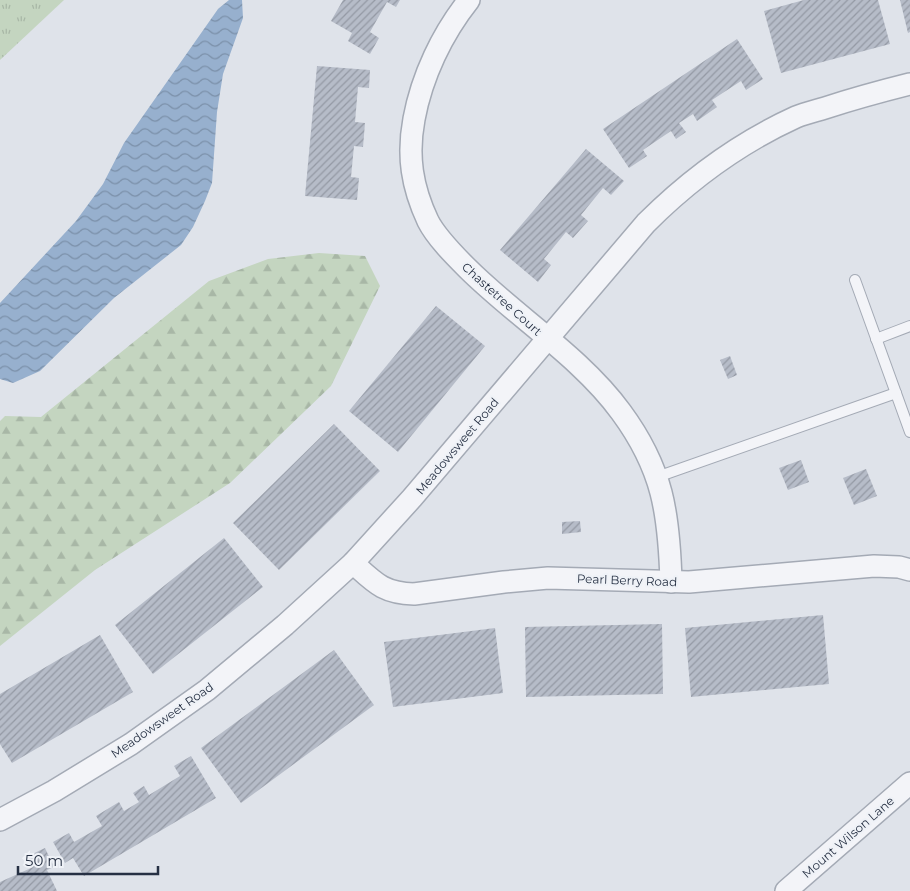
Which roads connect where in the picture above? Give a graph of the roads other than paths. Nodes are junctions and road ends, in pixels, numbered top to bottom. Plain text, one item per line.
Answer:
1 (469, 0) edge
2 (910, 84) edge
3 (855, 280) dead end
4 (910, 326) edge
5 (547, 339) junction
6 (876, 339) junction
7 (896, 393) junction
8 (910, 432) edge
9 (657, 476) junction
10 (353, 563) junction
11 (910, 570) edge
12 (671, 582) junction
13 (910, 783) edge
14 (0, 820) edge
15 (786, 891) edge

1 - 5 street, Chastetree Court
2 - 5 street, Meadowsweet Road
3 - 6 lane
4 - 6 lane
5 - 9 street, Chastetree Court
5 - 10 street, Meadowsweet Road
6 - 7 lane
7 - 8 lane
7 - 9 lane
9 - 12 street, Chastetree Court
10 - 12 street, Pearl Berry Road
10 - 14 street, Meadowsweet Road
11 - 12 street, Pearl Berry Road
13 - 15 street, Mount Wilson Lane

